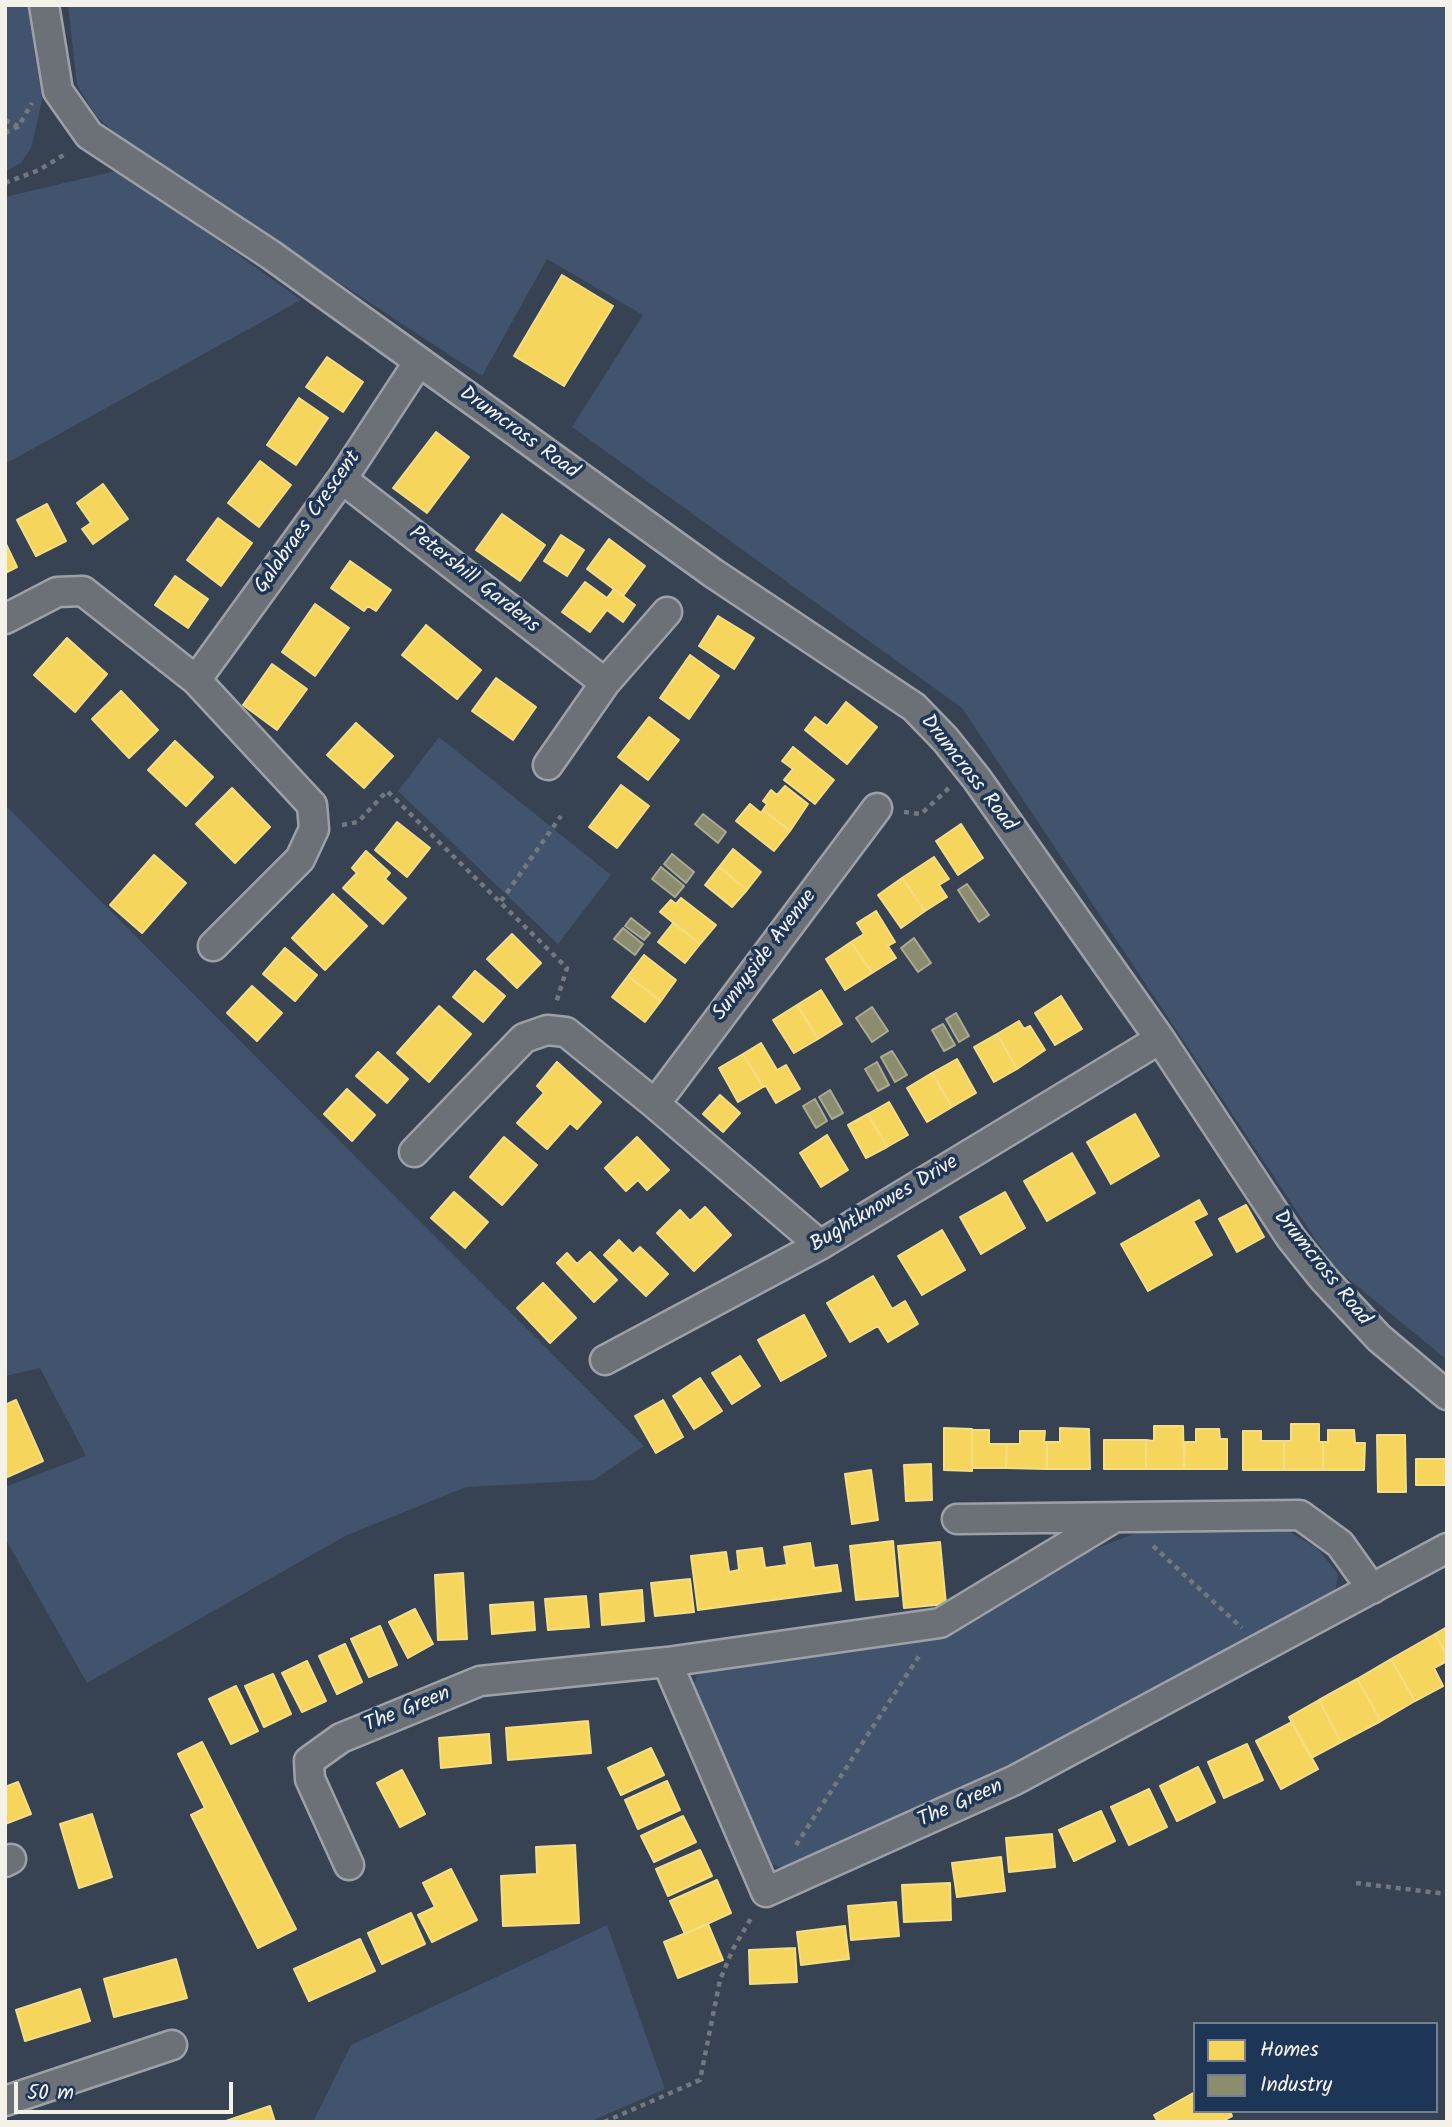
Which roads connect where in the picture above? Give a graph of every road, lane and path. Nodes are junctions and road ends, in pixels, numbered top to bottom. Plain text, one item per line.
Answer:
1 (44, 5) edge
2 (58, 91) junction
3 (5, 120) edge
4 (18, 127) junction
5 (5, 133) edge
6 (89, 135) junction
7 (5, 183) edge
8 (418, 363) junction
9 (342, 479) junction
10 (667, 612) dead end
11 (5, 619) edge
12 (196, 680) junction
13 (605, 683) junction
14 (548, 765) dead end
15 (969, 769) junction
16 (877, 808) joint
17 (561, 816) dead end
18 (314, 829) junction
19 (502, 901) junction
20 (213, 946) dead end
21 (547, 1030) junction
22 (1160, 1039) junction
23 (655, 1104) junction
24 (414, 1152) dead end
25 (820, 1245) junction
26 (605, 1360) dead end
27 (1447, 1395) edge
28 (957, 1519) dead end
29 (1118, 1519) junction
30 (1447, 1548) edge
31 (1372, 1589) junction
32 (940, 1623) junction
33 (1263, 1647) junction
34 (667, 1662) junction
35 (349, 1865) dead end
36 (1356, 1883) dead end
37 (766, 1892) junction
38 (1447, 1894) edge
39 (172, 2045) dead end
40 (5, 2101) edge
41 (604, 2122) edge

1 - 2 street
2 - 4 path
2 - 6 street
3 - 4 path
4 - 5 path
6 - 7 path
6 - 8 street, Drumcross Road
8 - 9 street, Galabraes Crescent
8 - 15 street, Drumcross Road
9 - 12 street, Galabraes Crescent
9 - 13 street, Petershill Gardens
10 - 13 street
11 - 12 street
12 - 18 street
13 - 14 street
15 - 16 path
15 - 22 street, Drumcross Road
16 - 23 street, Sunnyside Avenue
17 - 19 path
18 - 19 path
18 - 20 street
19 - 21 path
21 - 23 street
21 - 24 street
22 - 25 street, Bughtknowes Drive
22 - 27 street, Drumcross Road
23 - 25 street
25 - 26 street, Bughtknowes Drive
28 - 29 street
29 - 31 street
29 - 32 street, The Green
29 - 33 path
30 - 31 street, The Green
31 - 33 street, The Green
32 - 34 street, The Green
32 - 37 path
33 - 37 street, The Green
34 - 35 street, The Green
34 - 37 street
36 - 38 path
37 - 41 path
39 - 40 street

